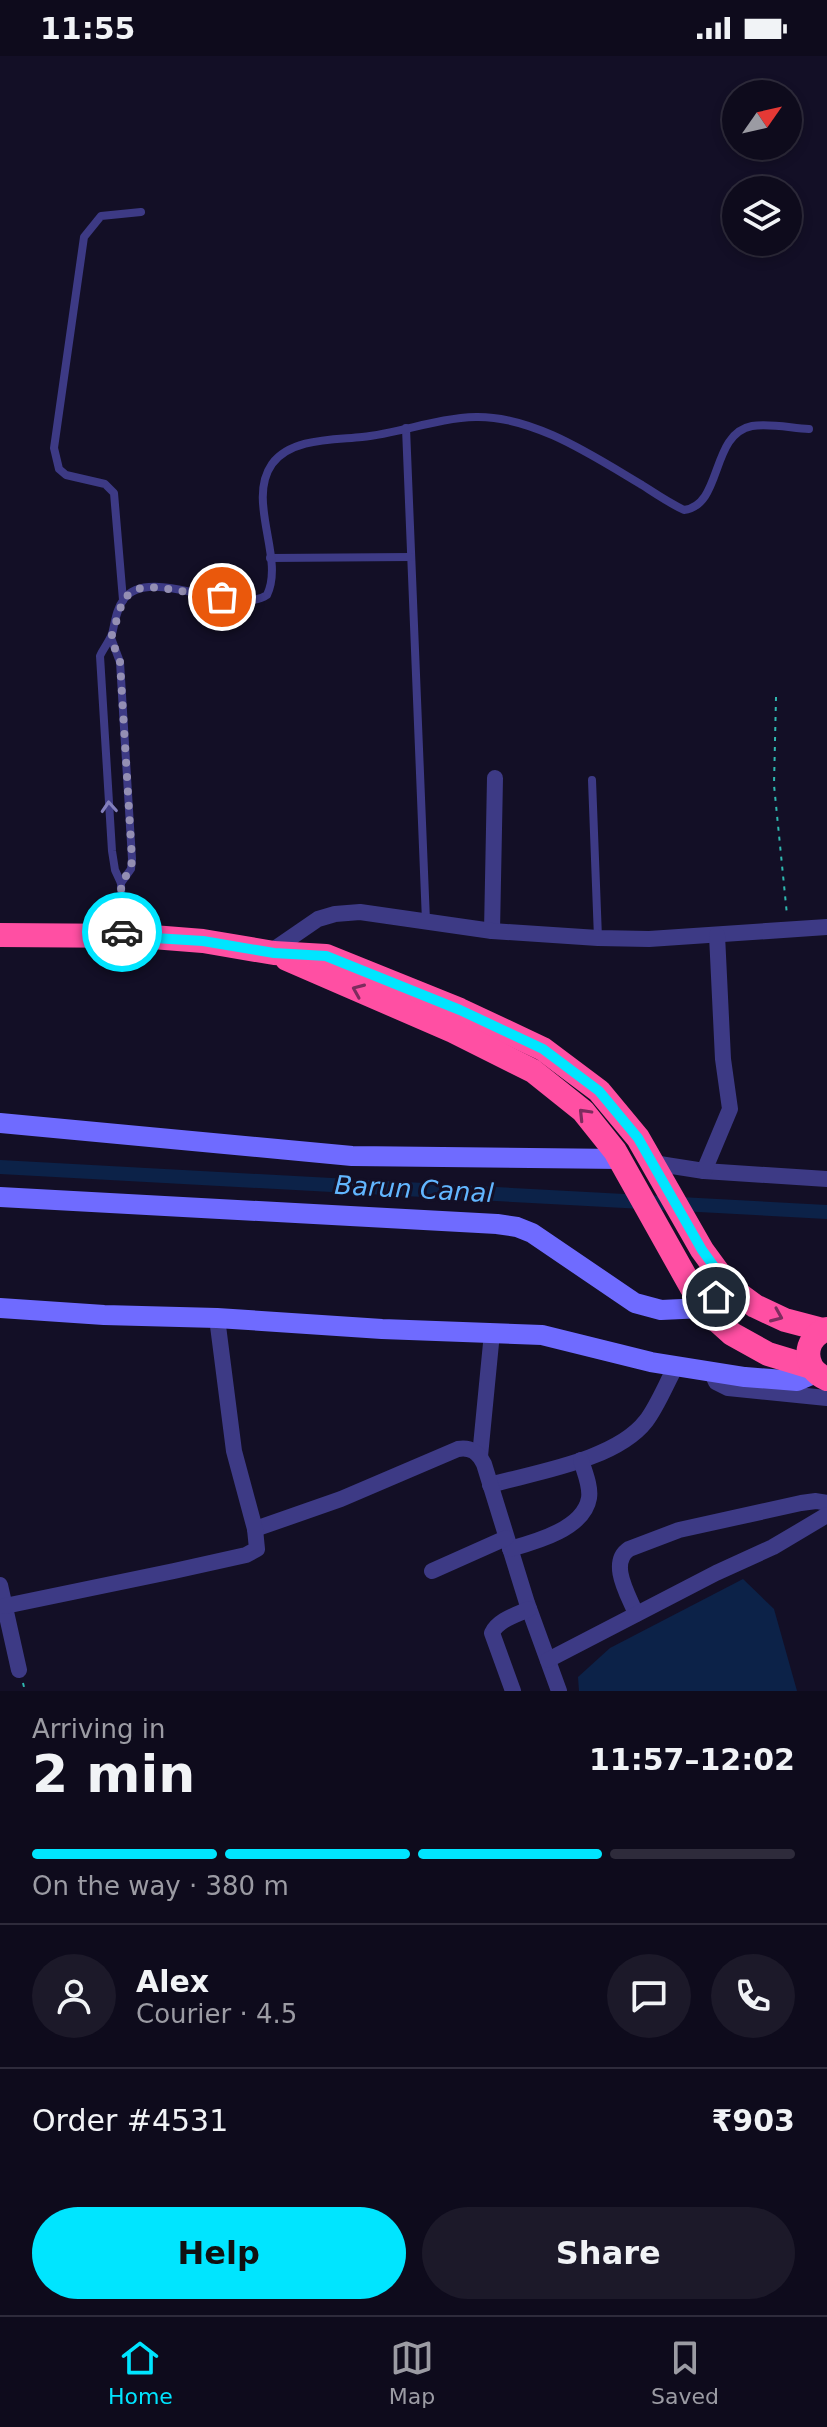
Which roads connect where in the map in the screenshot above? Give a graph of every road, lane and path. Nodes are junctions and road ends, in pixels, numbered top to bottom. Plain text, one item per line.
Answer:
1 (141, 212) dead end
2 (406, 428) junction
3 (809, 429) dead end
4 (411, 557) junction
5 (270, 558) junction
6 (123, 600) junction
7 (111, 638) junction
8 (776, 697) dead end
9 (495, 778) dead end
10 (592, 780) dead end
11 (121, 883) junction
12 (426, 921) junction
13 (827, 927) edge
14 (789, 930) junction
15 (492, 931) junction
16 (0, 935) edge
17 (717, 935) junction
18 (122, 936) junction
19 (598, 938) junction
20 (272, 952) junction
21 (0, 1123) edge
22 (624, 1168) junction
23 (657, 1170) junction
24 (704, 1171) junction
25 (827, 1179) edge
26 (0, 1197) edge
27 (729, 1287) junction
28 (0, 1308) edge
29 (703, 1308) junction
30 (217, 1318) junction
31 (825, 1329) edge
32 (492, 1333) junction
33 (676, 1366) junction
34 (711, 1371) junction
35 (818, 1373) edge
36 (827, 1398) edge
37 (480, 1456) junction
38 (581, 1460) junction
39 (490, 1485) junction
40 (827, 1503) edge
41 (827, 1515) edge
42 (255, 1529) junction
43 (508, 1544) junction
44 (432, 1571) dead end
45 (0, 1585) edge
46 (5, 1606) junction
47 (529, 1609) junction
48 (636, 1614) junction
49 (548, 1660) junction
50 (19, 1670) dead end
51 (513, 1691) edge
52 (559, 1691) edge

1 - 6 lane
2 - 3 lane
2 - 4 lane
2 - 5 lane
4 - 5 lane
4 - 12 lane
5 - 6 lane
6 - 7 lane
11 -> 7 lane
7 - 11 lane
8 - 14 path
9 - 15 street
10 - 19 lane
11 - 18 lane
12 - 15 street
12 - 20 street
13 - 14 street
14 - 17 street
15 - 19 street
16 - 18 highway
17 - 19 street
17 - 24 street
18 - 20 highway
22 -> 20 highway
20 - 23 highway
21 - 22 main road
22 - 29 highway
23 - 24 street
23 - 27 highway
24 - 25 street
26 - 29 main road
27 - 29 main road
27 -> 31 highway
28 - 30 main road
29 - 35 highway
30 - 32 main road
30 - 42 street
31 - 35 highway
32 - 33 main road
32 - 37 street
33 - 34 main road
33 - 38 street
34 - 35 main road
34 - 36 street
37 - 39 street
37 - 42 street
38 - 39 street
38 - 43 street
39 - 43 street
40 - 48 street
41 - 48 street
42 - 46 street
43 - 44 street
43 - 47 street
45 - 46 street
46 - 50 street
47 - 49 street
47 - 51 street
48 - 49 street
49 - 52 street

